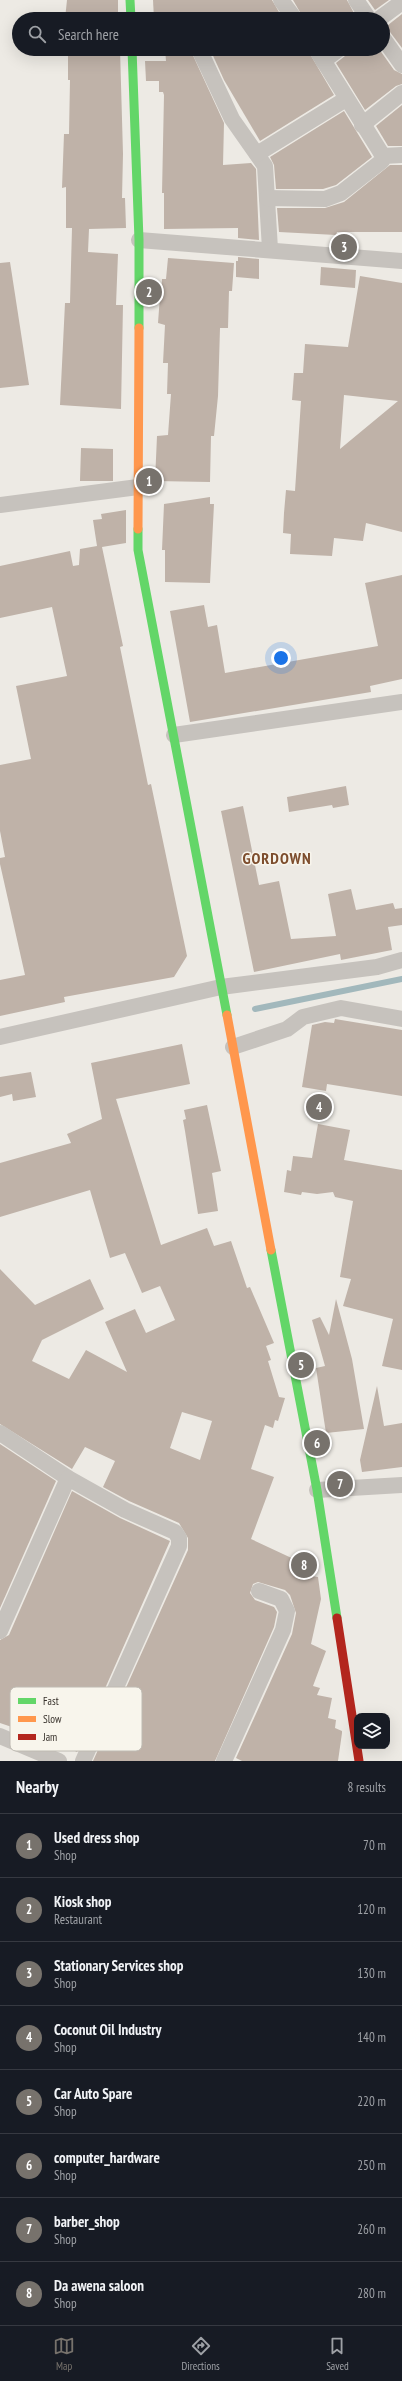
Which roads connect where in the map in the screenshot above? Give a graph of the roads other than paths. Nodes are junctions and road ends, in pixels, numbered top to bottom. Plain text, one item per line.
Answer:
1 (130, 0) edge
2 (281, 0) edge
3 (356, 0) edge
4 (402, 2) edge
5 (131, 12) edge
6 (290, 12) edge
7 (364, 12) edge
8 (388, 12) edge
9 (390, 48) edge
10 (132, 56) edge
11 (202, 56) edge
12 (320, 56) edge
13 (402, 64) edge
14 (402, 94) edge
15 (346, 99) junction
16 (362, 125) junction
17 (257, 154) junction
18 (402, 155) edge
19 (383, 156) junction
20 (267, 198) junction
21 (139, 240) junction
22 (270, 249) junction
23 (402, 261) edge
24 (138, 487) junction
25 (0, 505) edge
26 (402, 702) edge
27 (174, 735) junction
28 (402, 960) edge
29 (222, 994) junction
30 (402, 1018) edge
31 (0, 1037) edge
32 (233, 1047) junction
33 (0, 1433) edge
34 (68, 1478) junction
35 (402, 1485) edge
36 (317, 1490) junction
37 (259, 1591) dead end
38 (0, 1631) edge
39 (116, 1687) edge
40 (0, 1736) edge
41 (10, 1744) edge
42 (87, 1751) edge
43 (22, 1753) edge
44 (59, 1761) edge
45 (83, 1761) edge
46 (224, 1761) edge
47 (359, 1761) edge

1 - 5 street
2 - 6 street
3 - 7 street
4 - 8 street
9 - 13 street
10 - 21 street
11 - 17 street
12 - 15 street
14 - 16 street
15 - 16 street
15 - 17 street
16 - 19 street
17 - 20 street
18 - 19 street
19 - 20 street
20 - 22 street
21 - 22 street
21 - 24 street
22 - 23 street
24 - 25 street
24 - 27 street
26 - 27 street
27 - 29 street
28 - 29 street
29 - 31 street
29 - 32 street
30 - 32 street
32 - 36 street
33 - 34 street
34 - 38 street
34 - 39 street
35 - 36 street
36 - 47 street
37 - 46 street
40 - 41 street
42 - 45 street
43 - 44 street

